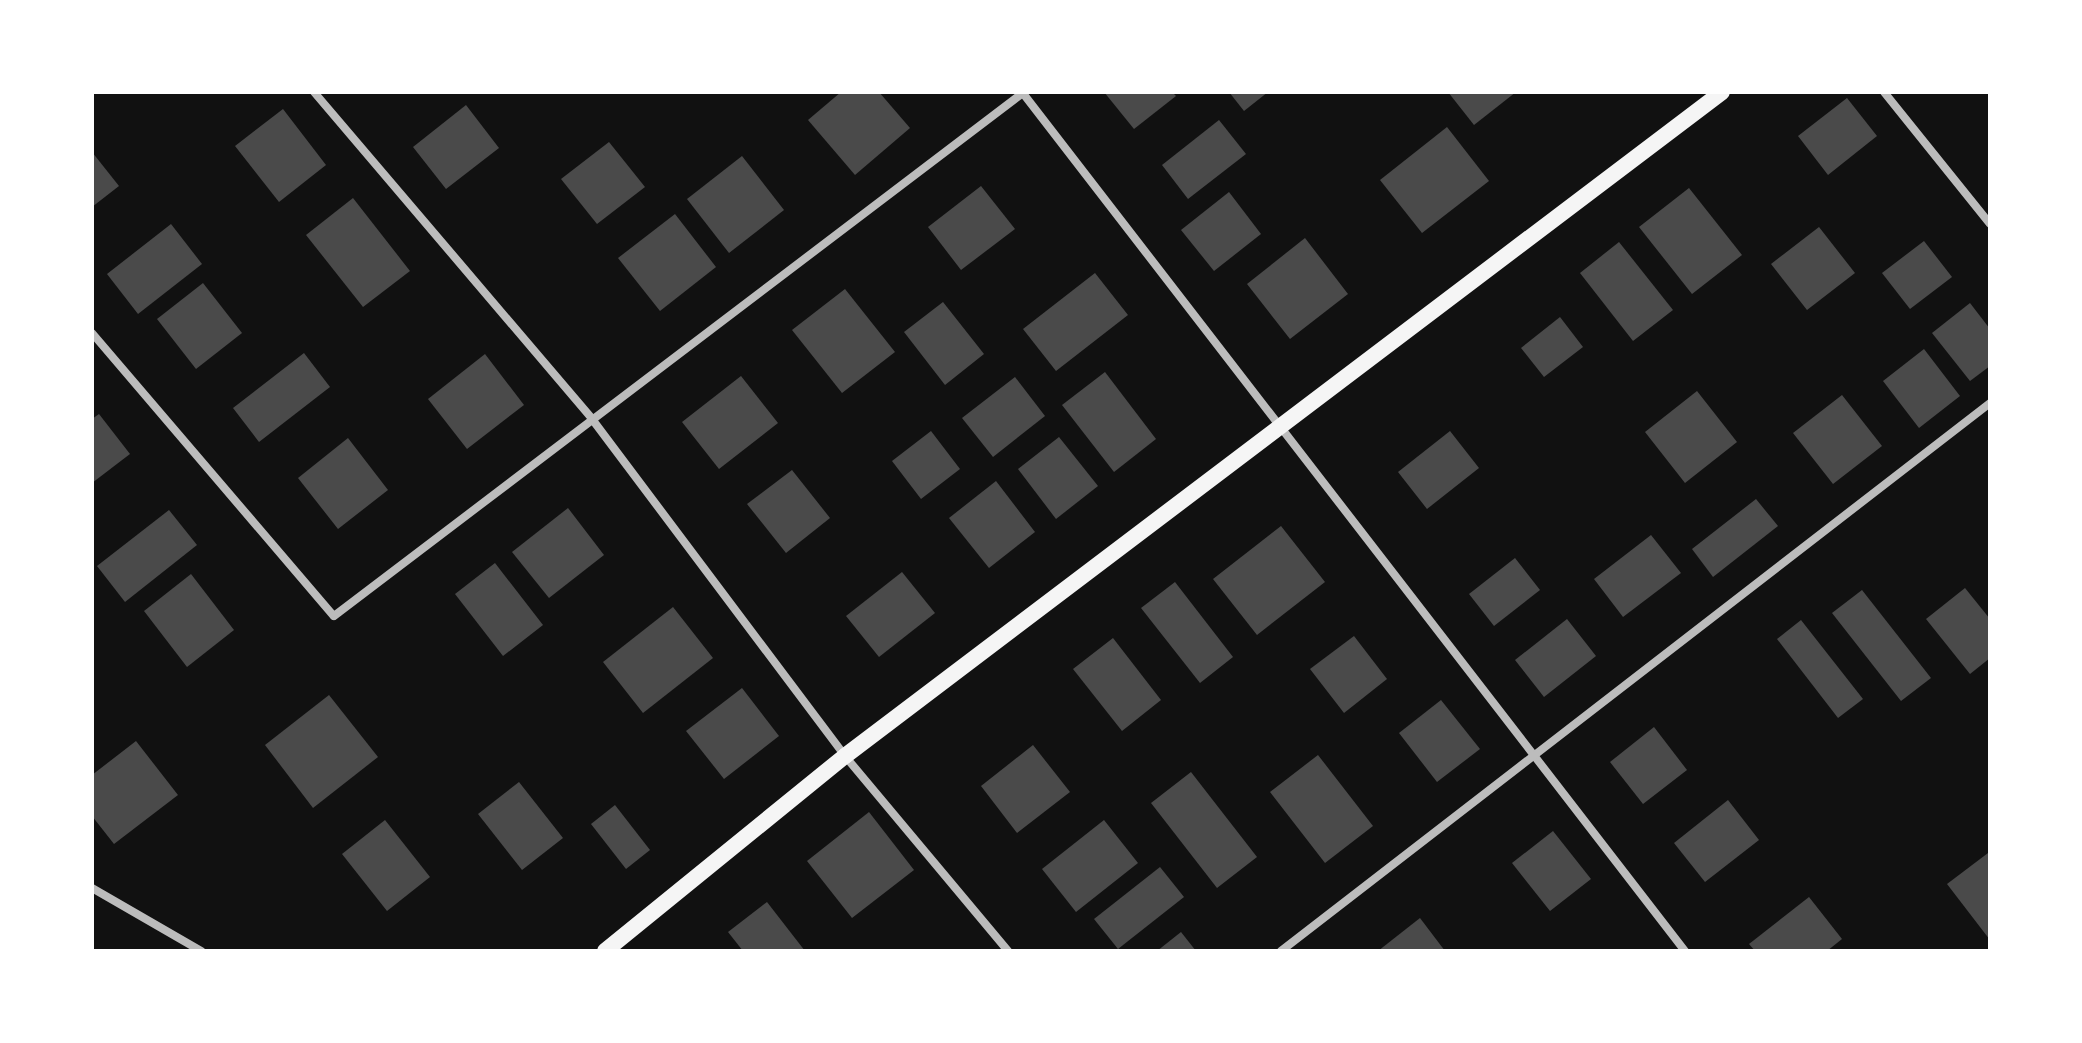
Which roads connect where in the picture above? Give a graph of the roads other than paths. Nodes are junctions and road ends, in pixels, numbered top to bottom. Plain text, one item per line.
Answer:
1 (314, 92) edge
2 (1023, 92) edge
3 (1722, 92) edge
4 (1884, 92) edge
5 (1990, 224) edge
6 (92, 333) edge
7 (1990, 403) edge
8 (592, 419) junction
9 (1282, 431) junction
10 (1538, 754) junction
11 (845, 756) junction
12 (92, 888) edge
13 (201, 951) edge
14 (605, 951) edge
15 (1008, 951) edge
16 (1281, 951) edge
17 (1685, 951) edge

1 - 8 street
2 - 8 street
2 - 9 street
3 - 9 main road
4 - 5 street
6 - 8 street
7 - 10 street
8 - 11 street
9 - 10 street
9 - 11 main road
10 - 16 street
10 - 17 street
11 - 14 main road
11 - 15 street
12 - 13 street

